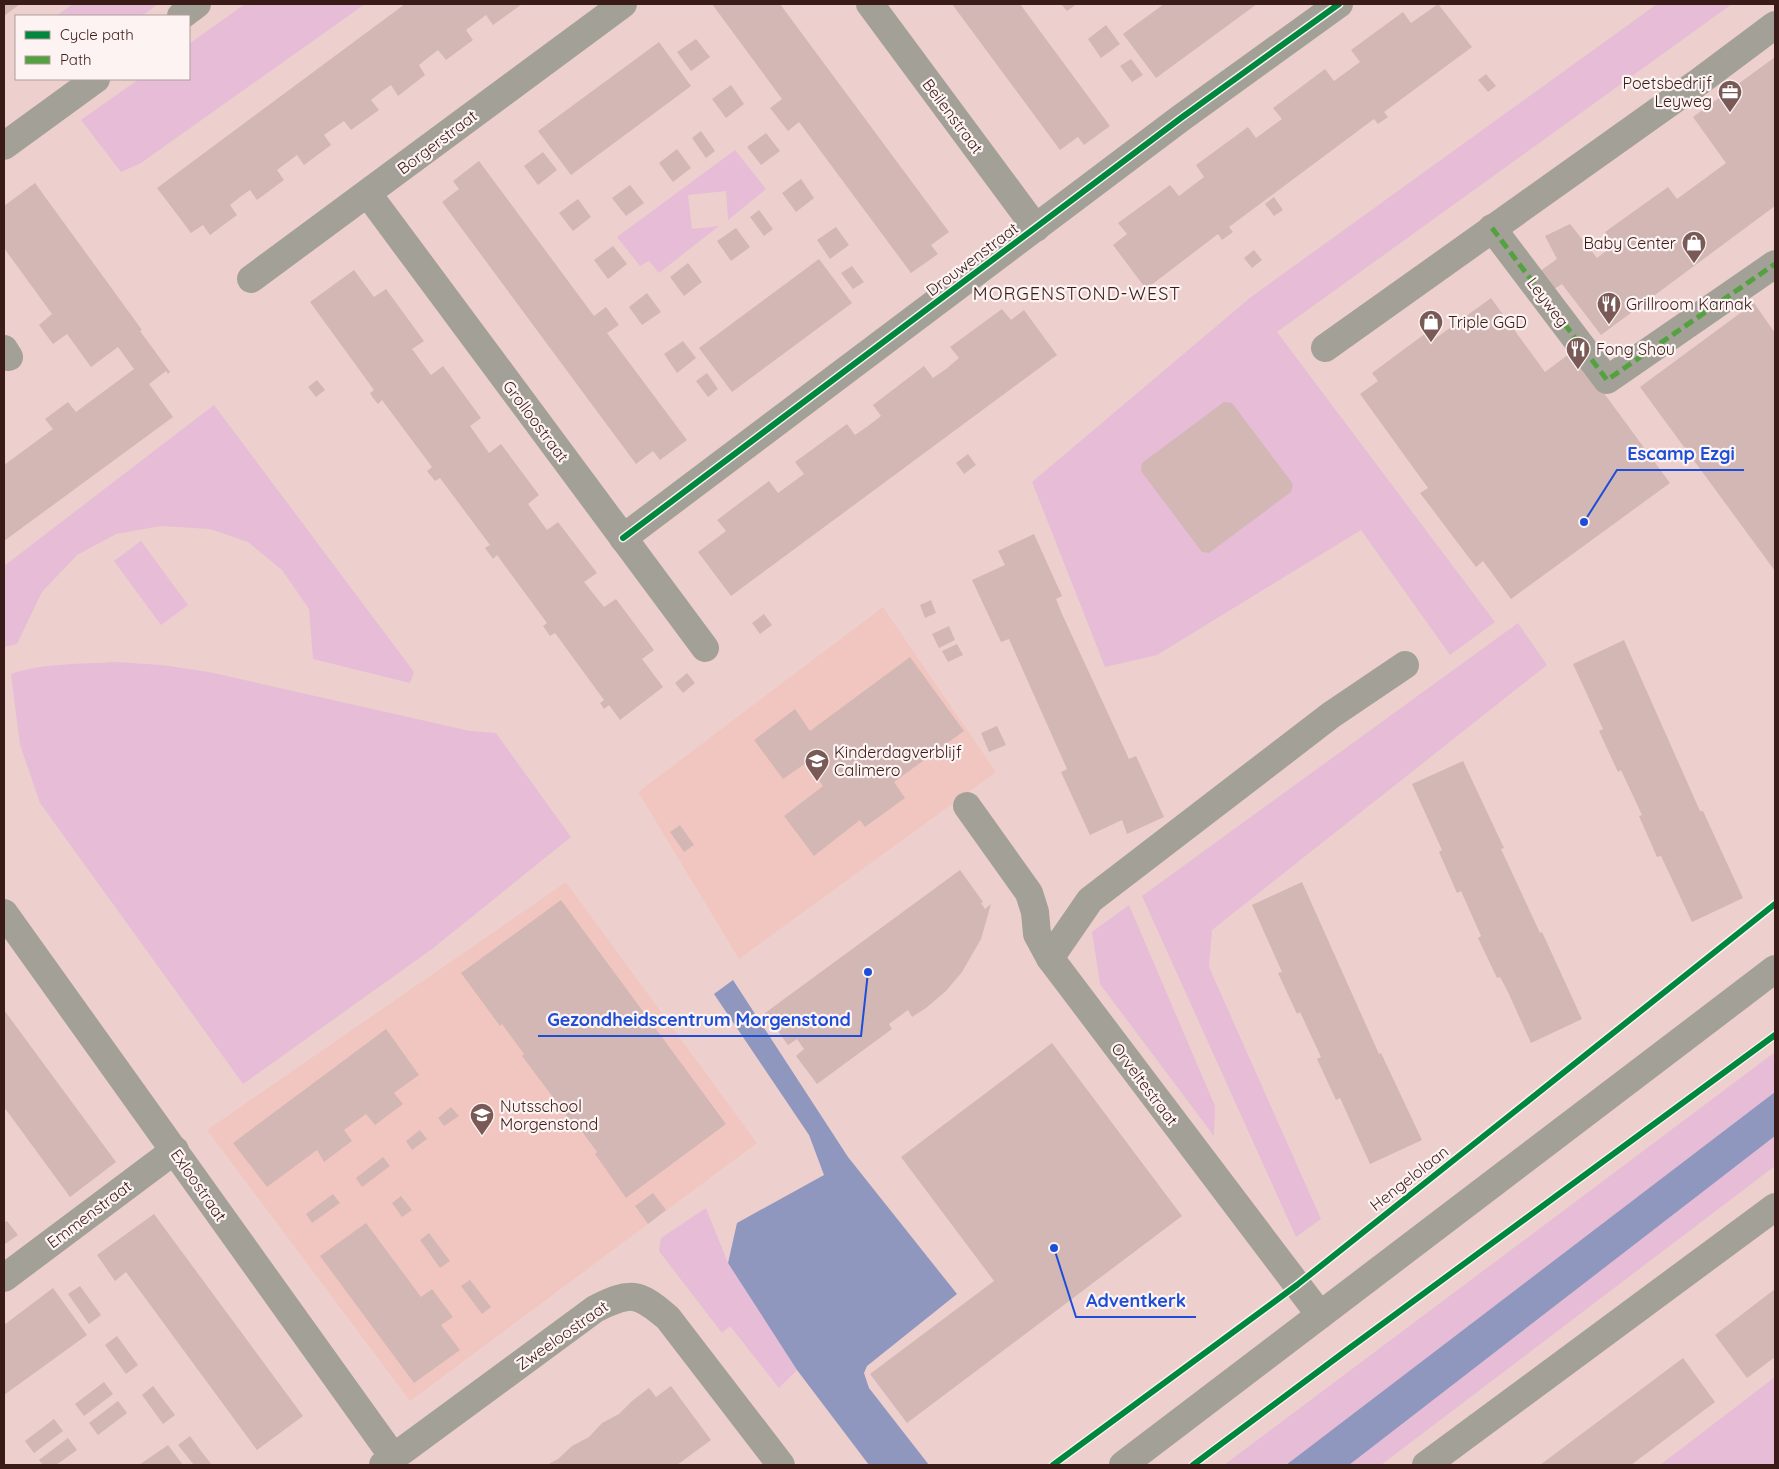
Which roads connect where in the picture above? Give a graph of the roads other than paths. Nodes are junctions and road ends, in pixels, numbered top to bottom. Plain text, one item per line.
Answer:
1 (197, 4) edge
2 (623, 4) edge
3 (870, 4) edge
4 (1339, 4) edge
5 (181, 15) edge
6 (1775, 25) edge
7 (95, 80) edge
8 (4, 146) edge
9 (368, 194) junction
10 (1036, 228) junction
11 (1492, 228) junction
12 (1775, 264) edge
13 (251, 279) dead end
14 (1325, 348) dead end
15 (623, 538) junction
16 (705, 648) dead end
17 (1405, 665) dead end
18 (967, 806) dead end
19 (4, 913) edge
20 (1050, 958) junction
21 (1775, 968) edge
22 (175, 1150) junction
23 (1775, 1207) edge
24 (4, 1278) edge
25 (1320, 1315) junction
26 (388, 1462) edge
27 (781, 1465) edge
28 (1123, 1465) edge
29 (1426, 1465) edge

1 - 5 street
2 - 9 street, Borgerstraat
3 - 10 street, Beilenstraat
4 - 10 street, Drouwenstraat
6 - 11 street
7 - 8 street
9 - 13 street, Borgerstraat
9 - 15 street, Grolloostraat
10 - 15 street, Drouwenstraat
11 - 12 street, Leyweg
11 - 14 street
15 - 16 street, Grolloostraat
17 - 20 street
18 - 20 street, Orveltestraat
19 - 22 street, Exloostraat
20 - 25 street, Orveltestraat
21 - 25 street
22 - 24 street, Emmenstraat
22 - 26 street, Exloostraat
23 - 29 street
25 - 28 street
26 - 27 street, Zweeloostraat

